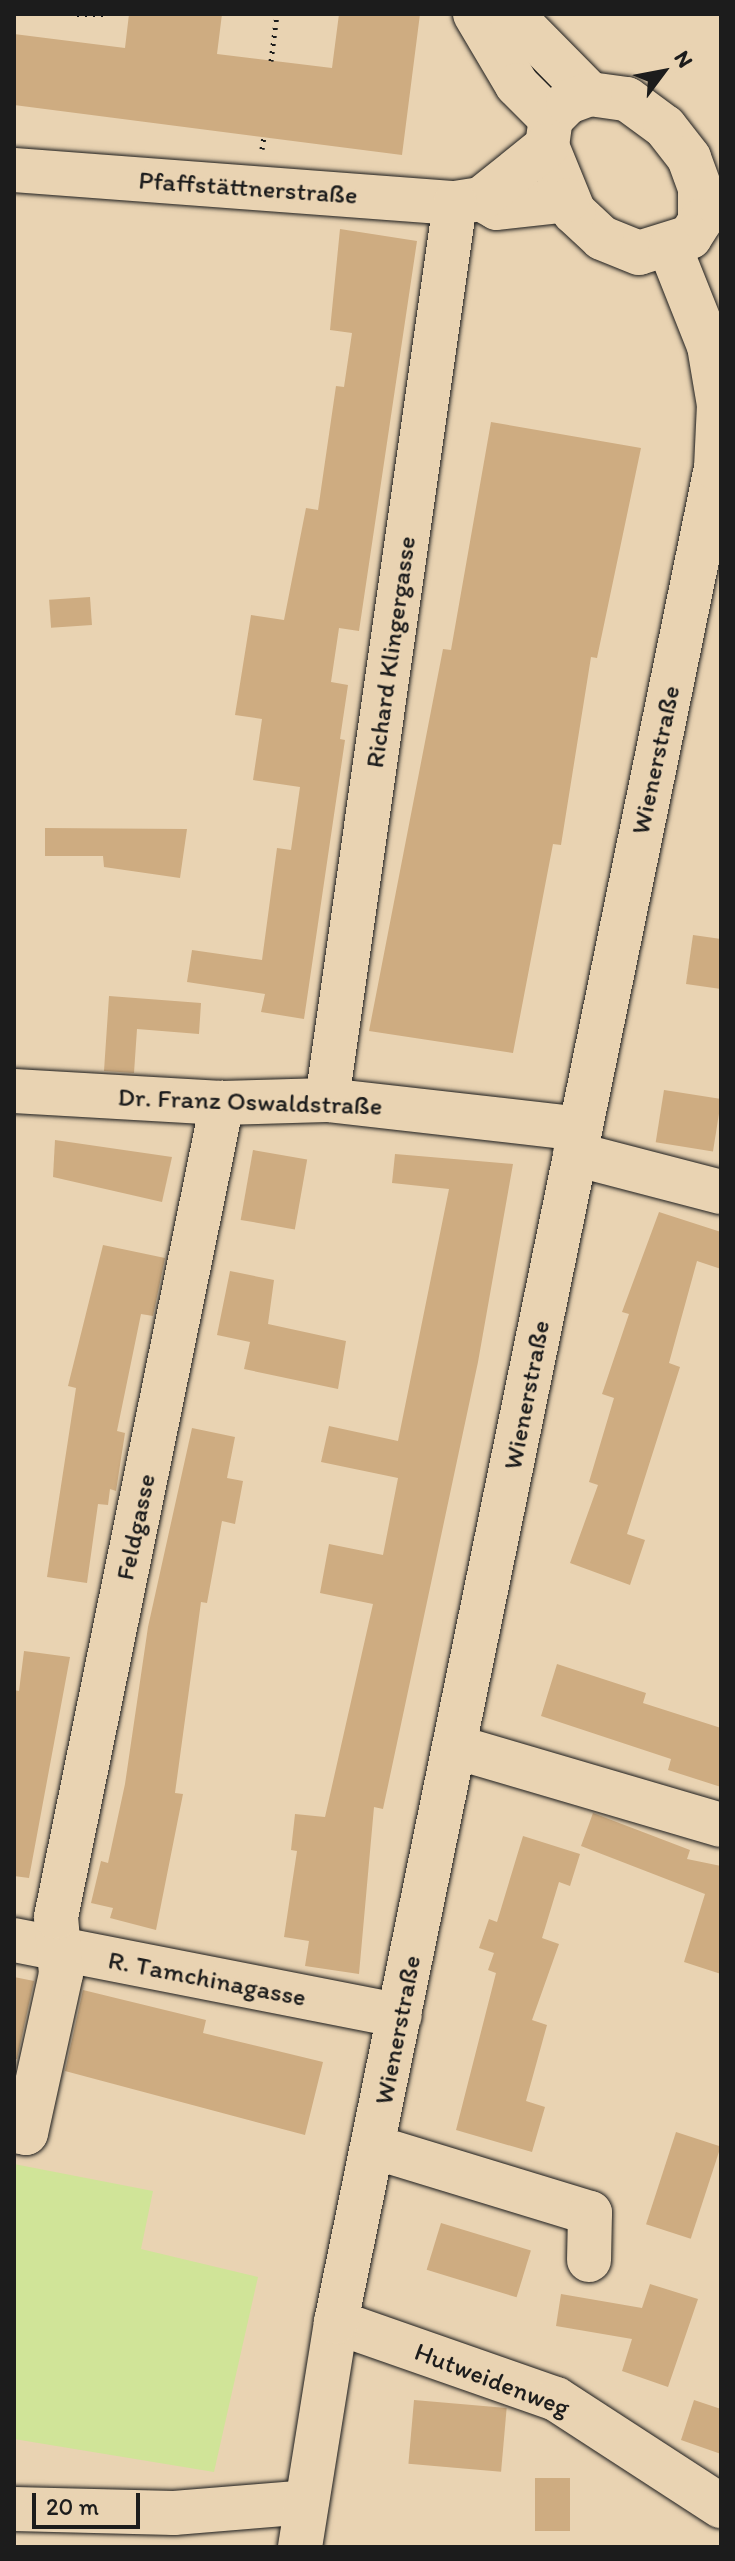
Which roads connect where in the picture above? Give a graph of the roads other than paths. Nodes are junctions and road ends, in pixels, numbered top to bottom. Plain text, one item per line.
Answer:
1 (475, 14) edge
2 (511, 14) edge
3 (590, 94) junction
4 (549, 133) junction
5 (705, 163) edge
6 (14, 170) edge
7 (568, 200) junction
8 (468, 201) junction
9 (697, 229) edge
10 (708, 574) edge
11 (14, 1091) edge
12 (327, 1100) junction
13 (222, 1103) junction
14 (578, 1142) junction
15 (721, 1192) edge
16 (456, 1747) junction
17 (721, 1825) edge
18 (14, 1940) edge
19 (60, 1951) junction
20 (400, 2016) junction
21 (14, 2131) edge
22 (374, 2147) junction
23 (589, 2260) dead end
24 (336, 2322) junction
25 (307, 2502) junction
26 (721, 2506) edge
27 (14, 2509) edge
28 (300, 2547) edge

1 - 4 street
2 - 3 street
3 - 4 street
3 - 5 street, Wienerstraße
4 - 7 street
4 - 8 street
5 - 9 street, Wienerstraße
6 - 8 street, Pfaffstättnerstraße
7 - 8 street, Pfaffstättnerstraße
7 - 9 street
8 - 12 street, Richard Klingergasse
9 - 10 street, Wienerstraße
10 - 14 street, Wienerstraße
11 - 13 street, Dr. Franz Oswaldstraße
12 - 13 street, Dr. Franz Oswaldstraße
12 - 14 street, Dr. Franz Oswaldstraße
13 - 19 street, Feldgasse
14 - 15 street, Dr. Franz Oswaldstraße
14 - 16 street, Wienerstraße
16 - 17 street
16 - 20 street, Wienerstraße
18 - 19 street, R. Tamchinagasse
19 - 20 street, R. Tamchinagasse
19 - 21 street, Feldgasse
20 - 22 street, Wienerstraße
22 - 23 street
22 - 24 street, Wienerstraße
24 - 25 street, Wienerstraße
24 - 26 street, Hutweidenweg
25 - 27 street
25 - 28 street, Wienerstraße

